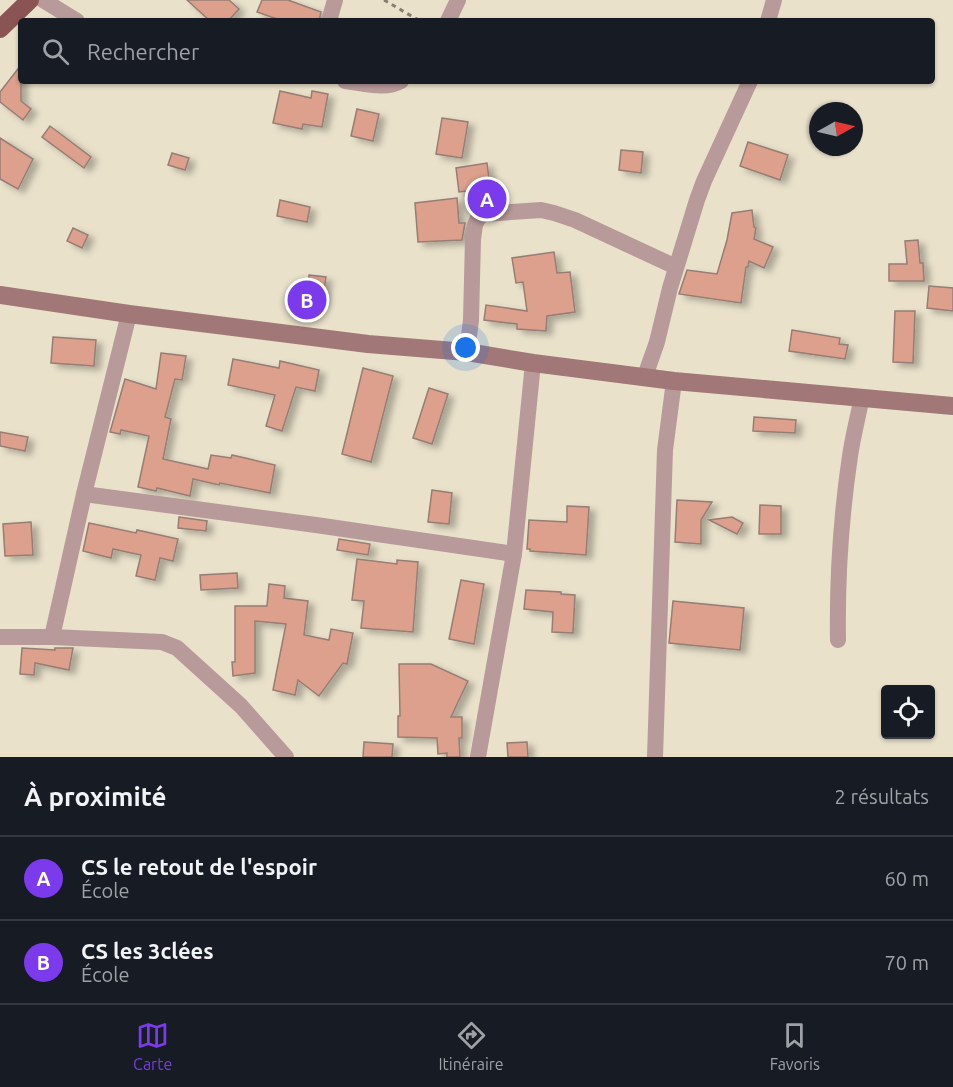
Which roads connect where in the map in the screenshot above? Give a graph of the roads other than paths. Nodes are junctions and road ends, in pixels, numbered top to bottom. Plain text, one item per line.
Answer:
1 (30, 0) edge
2 (43, 0) edge
3 (335, 0) edge
4 (458, 0) edge
5 (774, 0) edge
6 (72, 18) edge
7 (330, 18) edge
8 (449, 18) edge
9 (769, 18) edge
10 (0, 29) edge
11 (370, 84) edge
12 (394, 84) edge
13 (749, 84) edge
14 (676, 267) junction
15 (0, 295) edge
16 (129, 314) junction
17 (467, 352) junction
18 (533, 363) junction
19 (645, 376) junction
20 (674, 381) junction
21 (862, 397) junction
22 (953, 406) edge
23 (84, 494) junction
24 (514, 554) junction
25 (0, 637) edge
26 (52, 637) junction
27 (838, 640) dead end
28 (286, 757) edge
29 (478, 757) edge
30 (655, 757) edge

1 - 10 highway
2 - 6 street
3 - 7 street
4 - 8 street
5 - 9 street
11 - 12 street
13 - 14 street
14 - 17 street
14 - 19 street
15 - 16 main road
16 - 17 main road
16 - 23 street
17 - 18 main road
18 - 19 main road
18 - 24 street
19 - 20 main road
20 - 21 main road
20 - 30 street
21 - 22 main road
21 - 27 street
23 - 24 street
23 - 26 street
24 - 29 street
25 - 26 street
26 - 28 street

